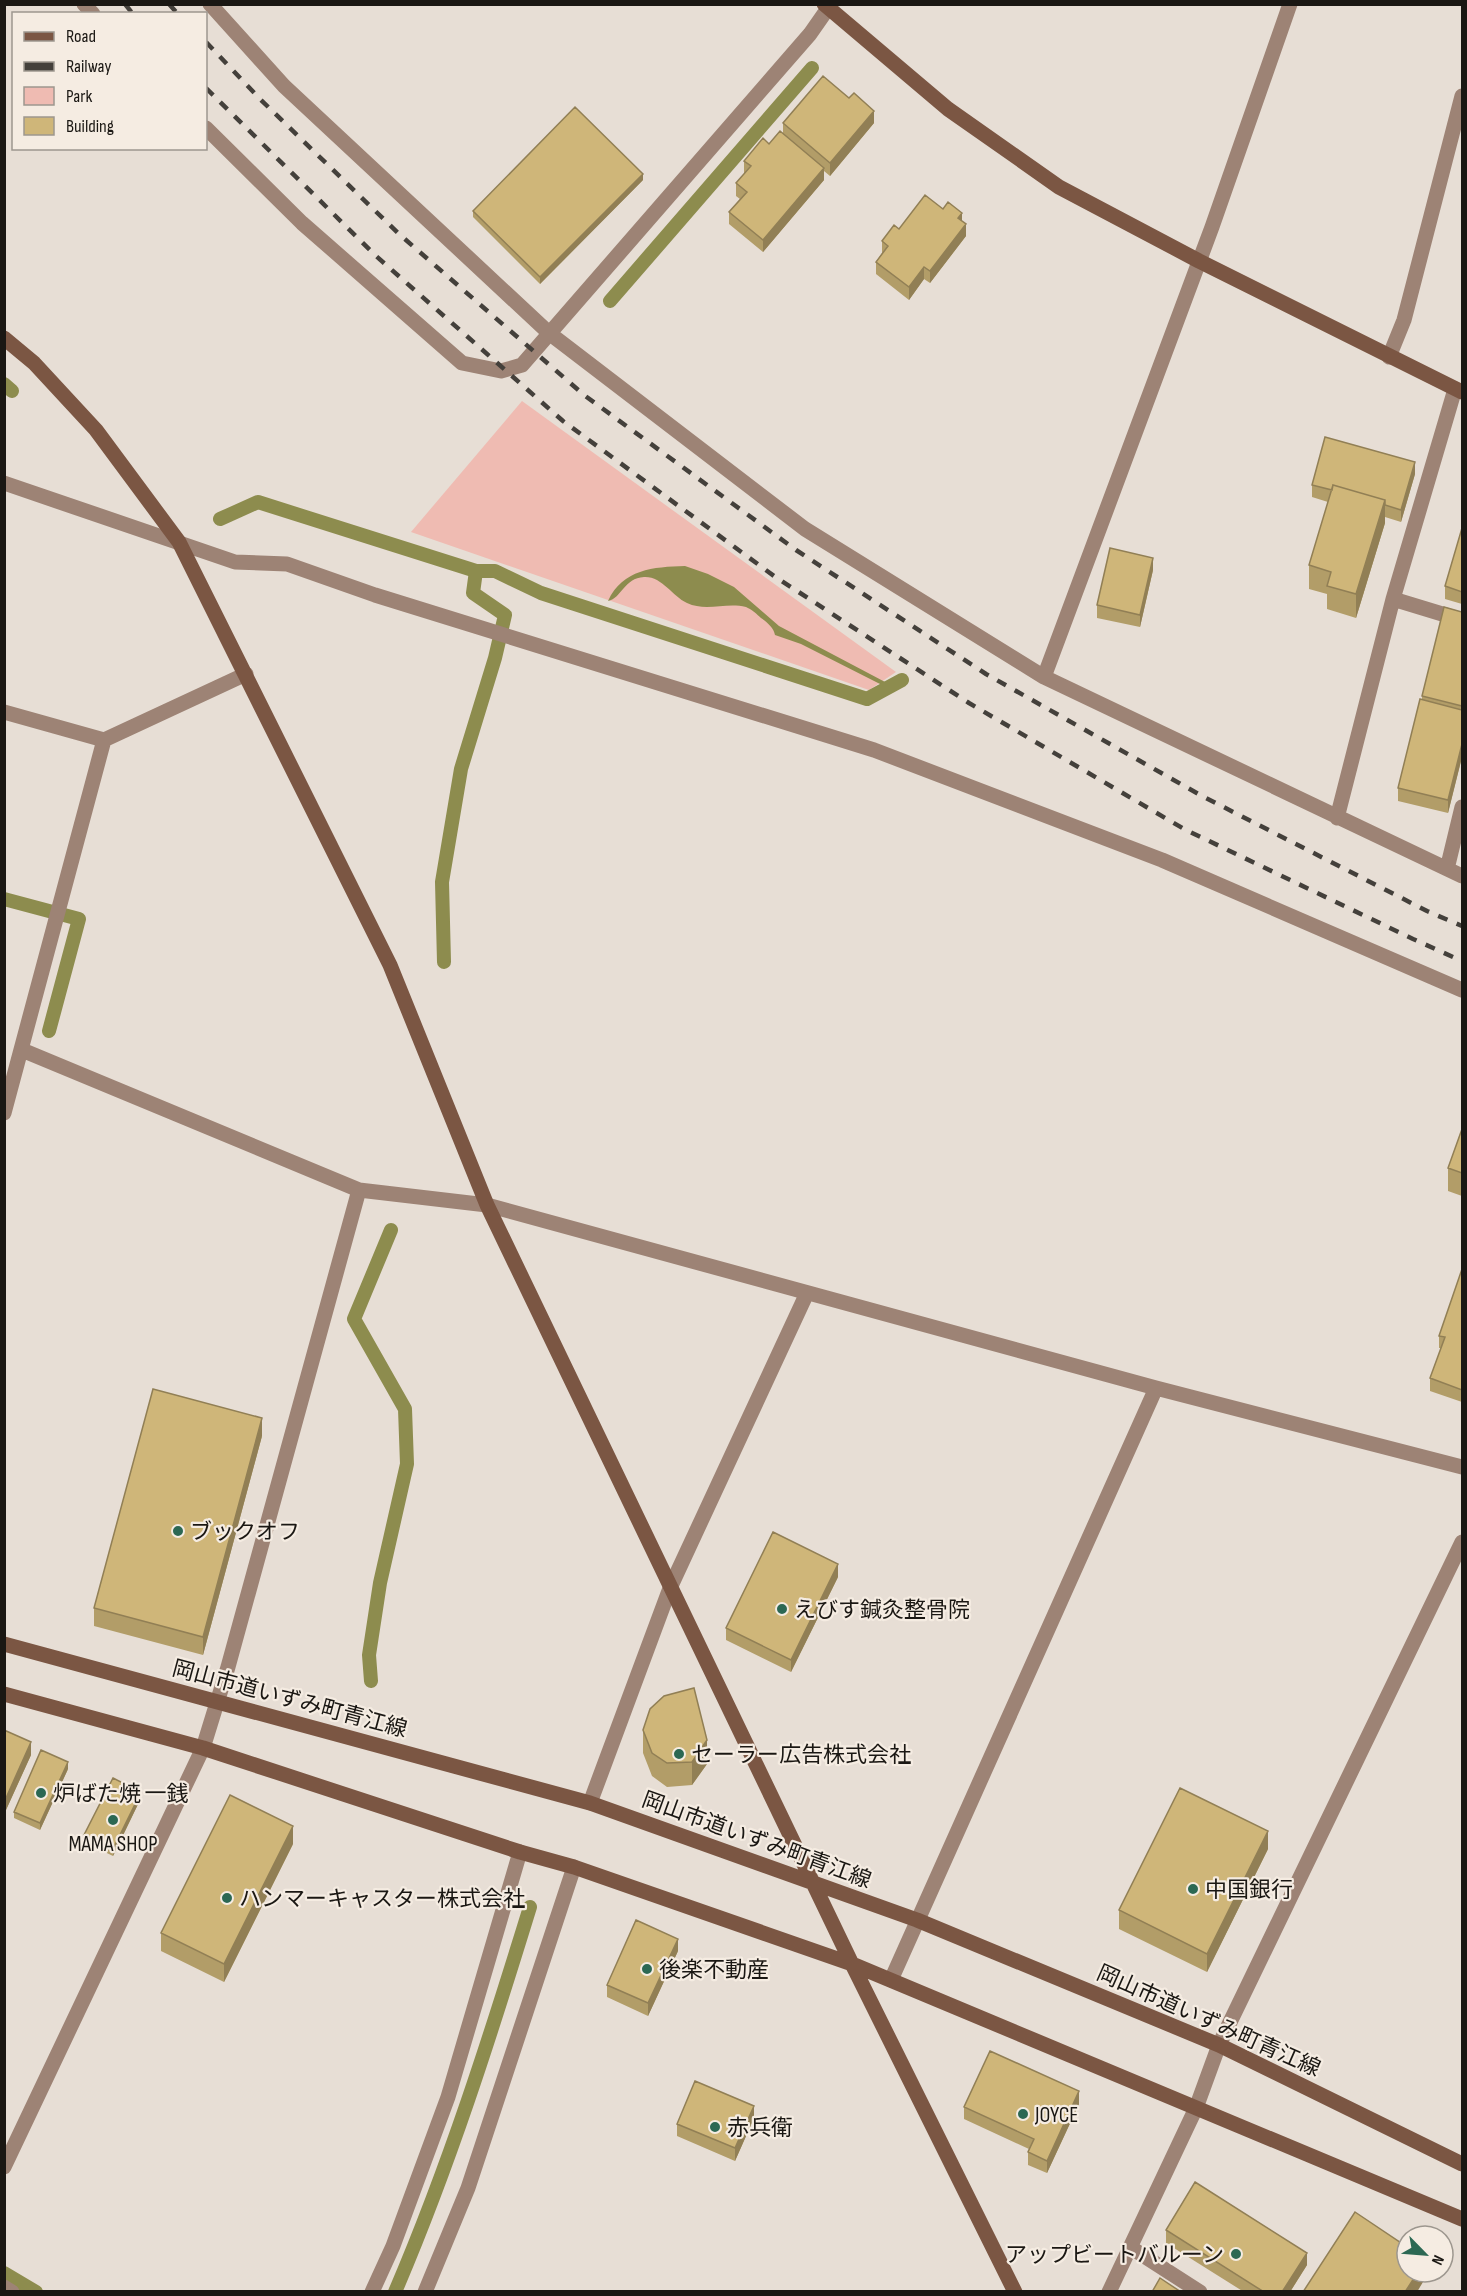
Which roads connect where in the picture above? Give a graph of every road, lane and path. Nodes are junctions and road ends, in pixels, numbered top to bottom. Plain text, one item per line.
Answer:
1 (210, 4) edge
2 (1290, 4) edge
3 (828, 6) edge
4 (1462, 96) edge
5 (207, 129) edge
6 (1199, 261) junction
7 (549, 333) junction
8 (4, 338) edge
9 (1389, 357) junction
10 (1459, 391) edge
11 (4, 483) edge
12 (179, 542) junction
13 (1393, 599) junction
14 (1462, 620) edge
15 (246, 674) junction
16 (1044, 677) junction
17 (4, 712) edge
18 (104, 740) junction
19 (1462, 807) edge
20 (1337, 818) junction
21 (1447, 869) junction
22 (1462, 876) edge
23 (1462, 990) edge
24 (22, 1050) junction
25 (4, 1113) edge
26 (359, 1190) junction
27 (487, 1205) junction
28 (807, 1293) junction
29 (1156, 1388) junction
30 (1462, 1467) edge
31 (1462, 1542) edge
32 (670, 1588) junction
33 (4, 1644) edge
34 (4, 1694) edge
35 (218, 1702) junction
36 (203, 1748) junction
37 (590, 1803) junction
38 (520, 1852) junction
39 (574, 1867) junction
40 (815, 1884) junction
41 (917, 1920) junction
42 (852, 1964) junction
43 (891, 1980) junction
44 (1219, 2045) junction
45 (1196, 2108) junction
46 (1462, 2164) edge
47 (4, 2167) edge
48 (1462, 2219) edge
49 (1130, 2247) junction
50 (4, 2287) edge
51 (12, 2292) edge
52 (372, 2292) edge
53 (425, 2292) edge
54 (1015, 2292) edge
55 (1109, 2292) edge
56 (1200, 2292) edge

1 - 7 street
2 - 6 street
3 - 6 street
3 - 7 street
4 - 9 street
5 - 7 street
6 - 9 street
6 - 16 street
7 - 16 street
8 - 12 street
9 - 10 street
10 - 13 street
11 - 12 street
12 - 15 street
12 - 23 street
13 - 14 street
13 - 20 street
15 - 18 street
15 - 27 street
16 - 20 street
17 - 18 street
18 - 24 street
19 - 21 street
20 - 21 street
21 - 22 street
24 - 25 street
24 - 26 street
26 - 27 street
26 - 35 street
27 - 28 street
27 - 32 street
28 - 29 street
28 - 32 street
29 - 30 street
29 - 41 street
31 - 44 street
32 - 37 street
32 - 40 street
33 - 35 street, 岡山市道いずみ町青江線
34 - 36 street
35 - 36 street
35 - 37 street, 岡山市道いずみ町青江線
36 - 38 street
36 - 47 street
37 - 40 street, 岡山市道いずみ町青江線
38 - 39 street
38 - 52 street
39 - 42 street
39 - 53 street
40 - 41 street, 岡山市道いずみ町青江線
40 - 42 street
41 - 43 street
41 - 44 street, 岡山市道いずみ町青江線
42 - 43 street
42 - 54 street
43 - 45 street
44 - 45 street
44 - 46 street, 岡山市道いずみ町青江線
45 - 48 street
45 - 49 street
49 - 55 street
49 - 56 street
50 - 51 street

